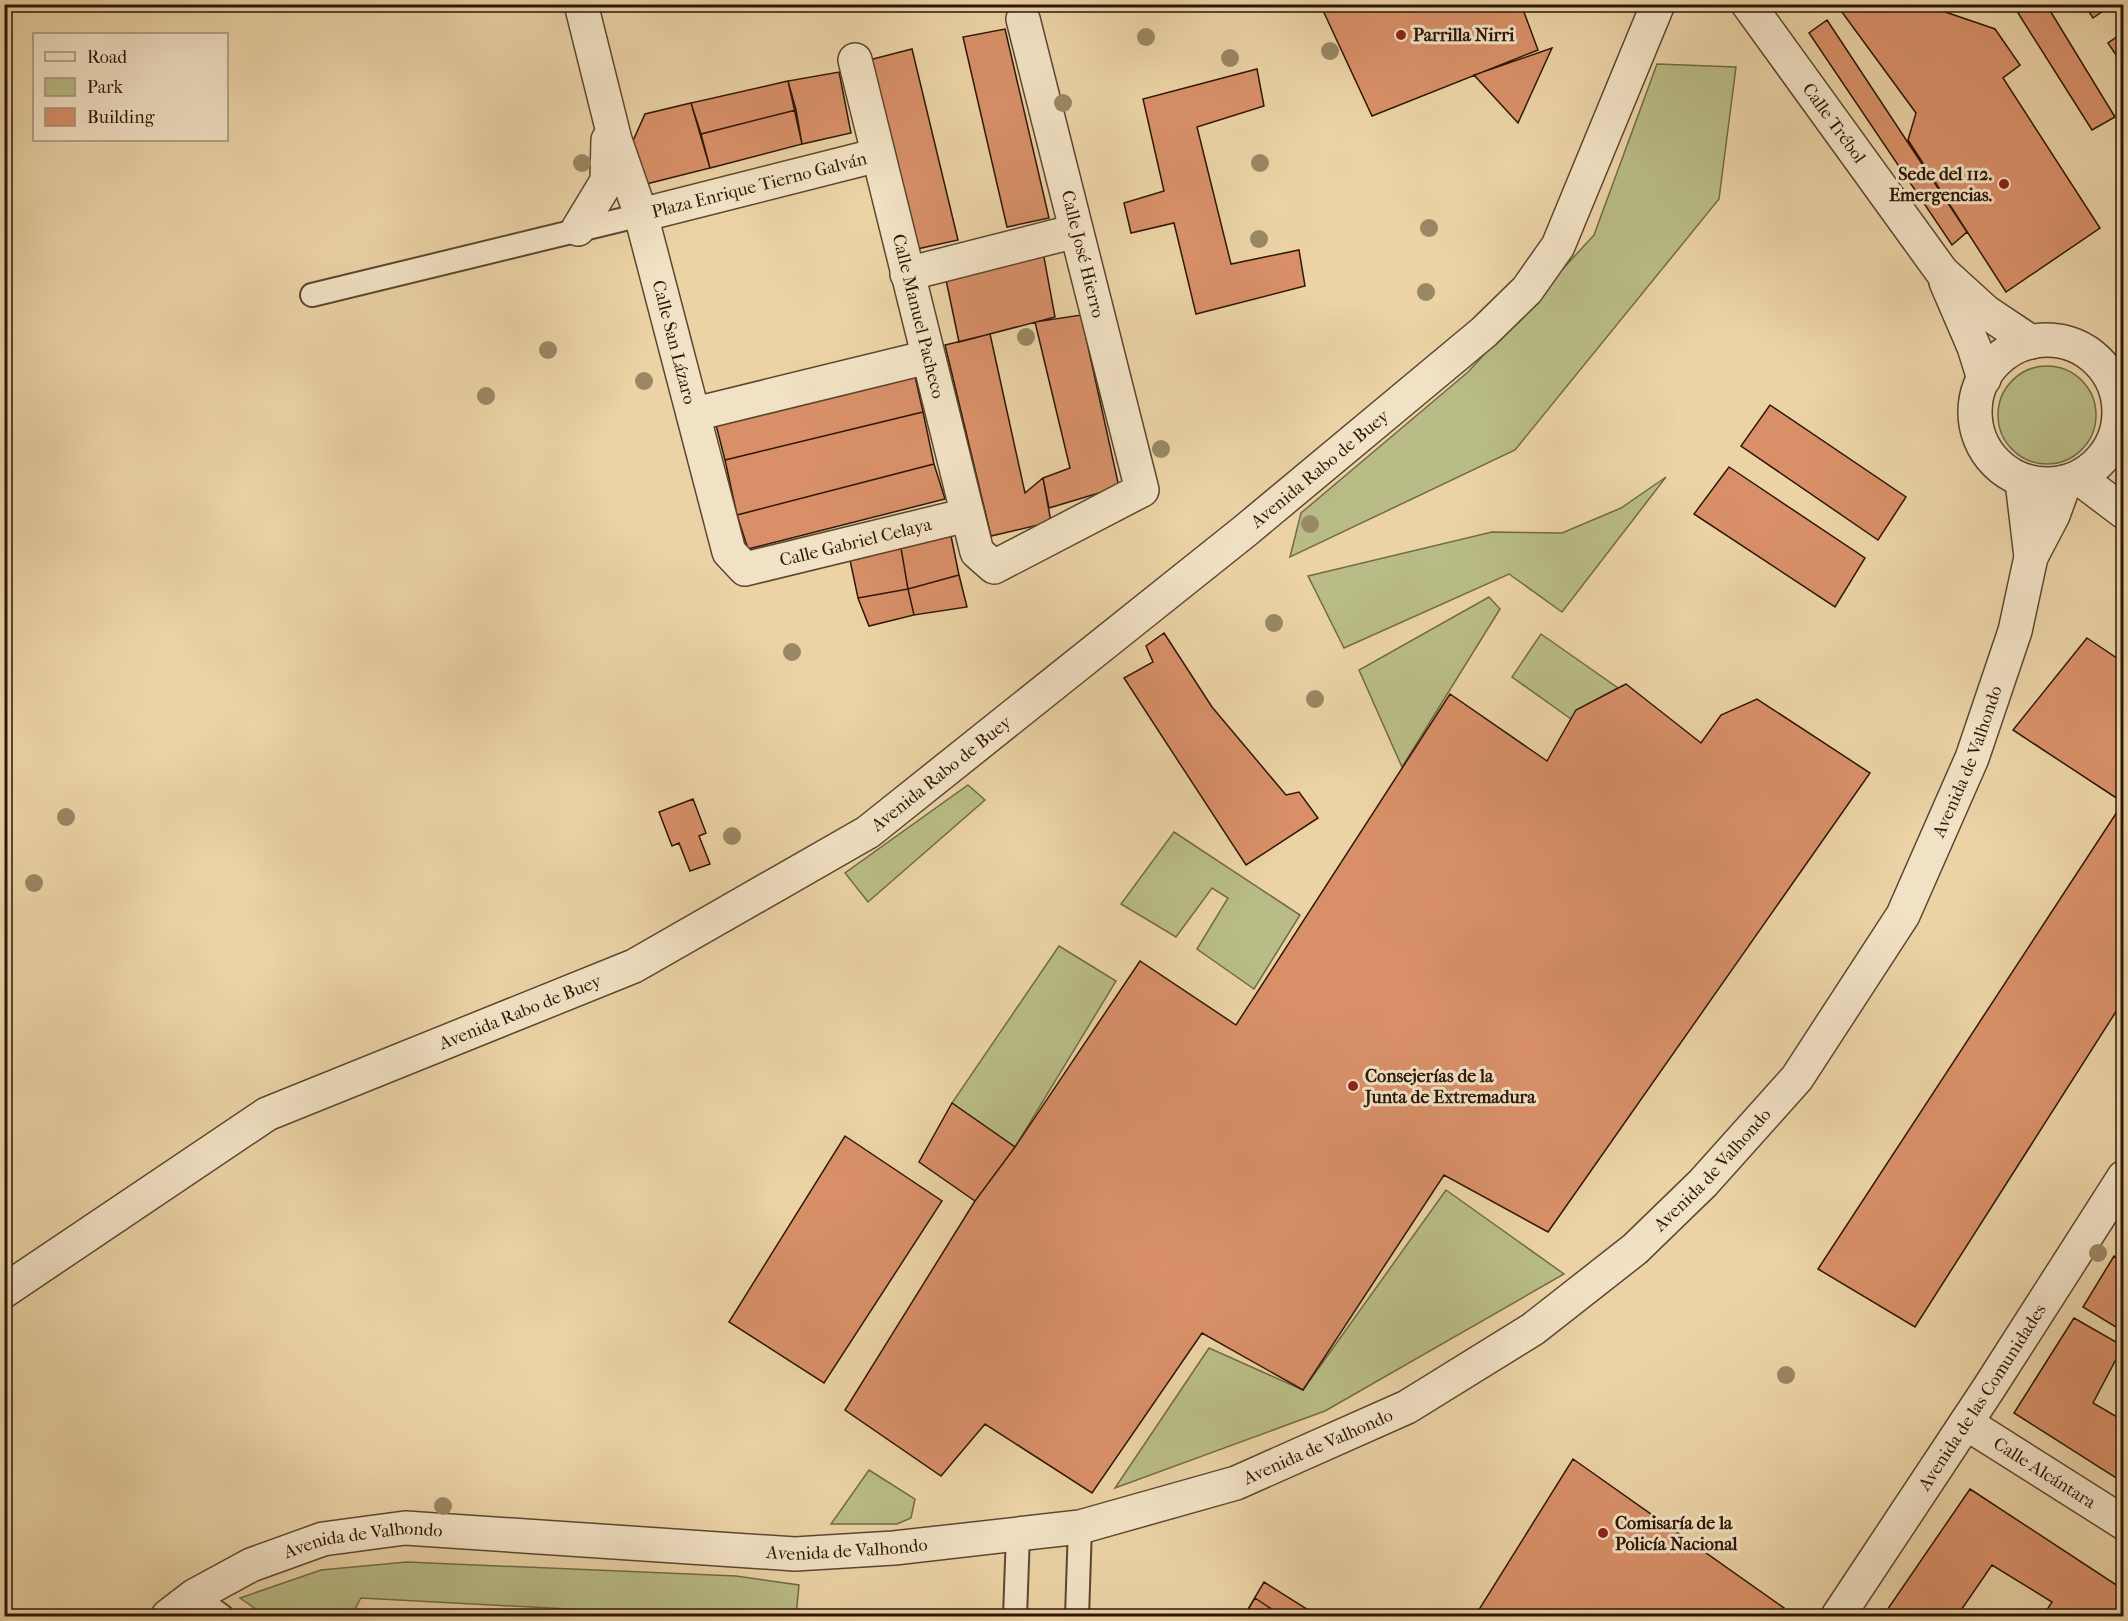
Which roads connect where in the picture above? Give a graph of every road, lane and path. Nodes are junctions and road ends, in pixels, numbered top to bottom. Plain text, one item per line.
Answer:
1 (581, 4) edge
2 (1658, 4) edge
3 (1748, 4) edge
4 (1023, 19) dead end
5 (855, 60) dead end
6 (609, 112) junction
7 (878, 155) junction
8 (641, 215) junction
9 (578, 229) junction
10 (1077, 231) junction
11 (1942, 272) junction
12 (907, 274) junction
13 (312, 295) dead end
14 (2031, 342) junction
15 (928, 357) junction
16 (1983, 379) junction
17 (694, 414) junction
18 (2118, 456) edge
19 (2072, 480) junction
20 (2022, 482) junction
21 (2124, 512) edge
22 (967, 515) junction
23 (2031, 557) junction
24 (994, 567) joint
25 (745, 569) joint
26 (2118, 1196) edge
27 (4, 1291) edge
28 (1966, 1423) junction
29 (2124, 1523) edge
30 (1080, 1527) junction
31 (1018, 1534) junction
32 (194, 1596) junction
33 (168, 1617) edge
34 (222, 1617) edge
35 (1015, 1617) edge
36 (1077, 1617) edge
37 (1838, 1617) edge

1 - 6 street, Calle San Lázaro
2 - 27 street, Avenida Rabo de Buey
3 - 11 street, Calle Trébol
4 - 10 street, Calle José Hierro
5 - 7 street, Calle Manuel Pacheco
6 - 8 street, Calle San Lázaro
6 - 9 street, Calle San Lázaro
7 - 8 street, Plaza Enrique Tierno Galván
7 - 12 street, Calle Manuel Pacheco
8 - 9 lane
8 - 17 street, Calle San Lázaro
9 - 13 lane
10 - 12 street
10 - 24 street, Calle José Hierro
11 - 14 street, Calle Trébol
11 - 16 street, Calle Trébol
12 - 15 street, Calle Manuel Pacheco
14 - 16 street
14 - 18 street
15 - 17 street
15 - 22 street, Calle Manuel Pacheco
16 - 20 street
17 - 25 street, Calle San Lázaro
18 - 19 street
19 - 20 street
19 - 21 street
19 - 23 street, Avenida de Valhondo
20 - 23 street, Avenida de Valhondo
22 - 24 street, Calle Manuel Pacheco
22 - 25 street, Calle Gabriel Celaya
23 - 30 street, Avenida de Valhondo
26 - 28 street, Avenida de las Comunidades
28 - 29 street, Calle Alcántara
28 - 37 street, Avenida de las Comunidades
30 - 31 street, Avenida de Valhondo
30 - 36 lane
31 - 32 street, Avenida de Valhondo
31 - 35 lane
32 - 33 street, Avenida de Valhondo
32 - 34 lane

